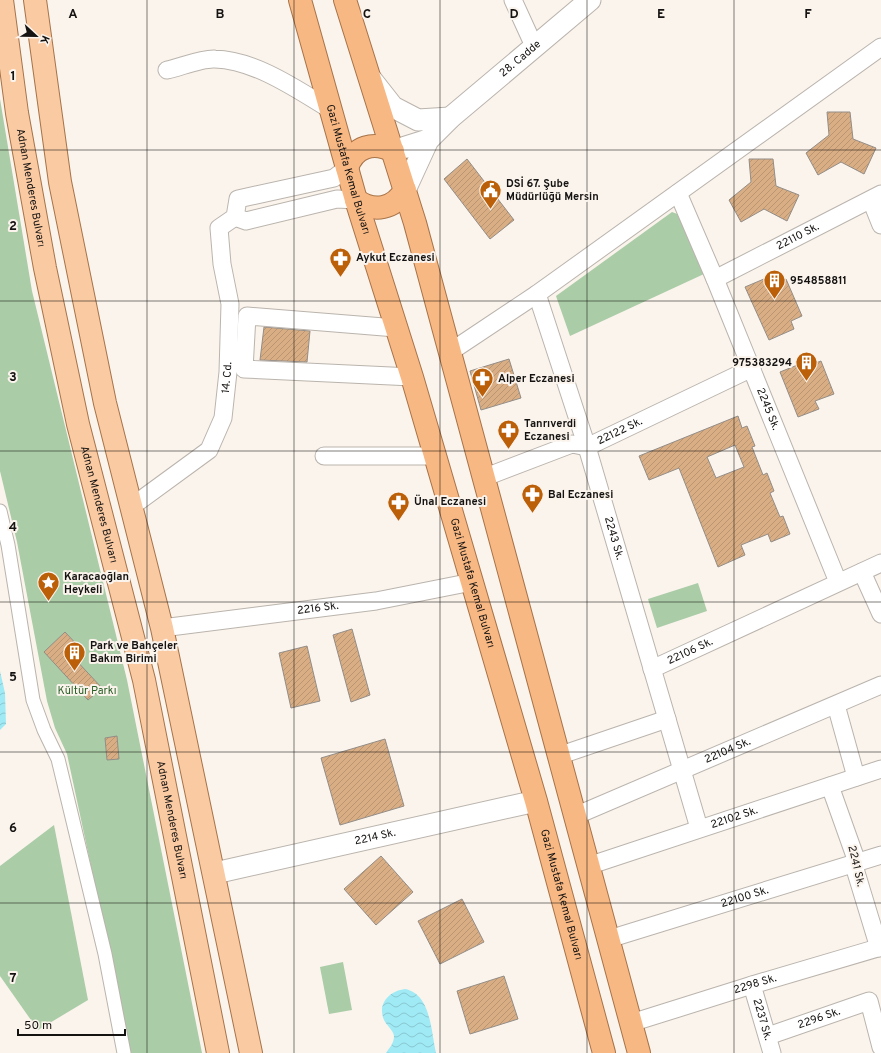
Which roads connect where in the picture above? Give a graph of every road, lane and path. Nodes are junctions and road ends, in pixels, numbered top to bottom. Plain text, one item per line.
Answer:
1 (2, 0) edge
2 (35, 0) edge
3 (300, 0) edge
4 (344, 0) edge
5 (513, 0) edge
6 (590, 0) edge
7 (534, 46) junction
8 (881, 47) edge
9 (167, 70) dead end
10 (369, 77) junction
11 (331, 110) junction
12 (450, 118) junction
13 (428, 140) junction
14 (393, 151) junction
15 (348, 168) junction
16 (405, 190) junction
17 (678, 193) junction
18 (876, 197) edge
19 (356, 200) junction
20 (236, 217) junction
21 (881, 225) edge
22 (715, 279) junction
23 (536, 294) junction
24 (396, 328) junction
25 (450, 352) junction
26 (752, 368) junction
27 (412, 377) junction
28 (588, 447) junction
29 (324, 456) dead end
30 (435, 456) junction
31 (483, 478) junction
32 (131, 507) junction
33 (0, 511) edge
34 (881, 564) edge
35 (862, 572) junction
36 (472, 582) junction
37 (838, 582) junction
38 (881, 614) edge
39 (162, 628) junction
40 (652, 669) junction
41 (881, 685) edge
42 (836, 705) junction
43 (667, 719) junction
44 (558, 756) junction
45 (881, 769) edge
46 (683, 770) junction
47 (856, 777) junction
48 (830, 786) junction
49 (536, 801) junction
50 (575, 816) junction
51 (699, 828) junction
52 (881, 855) edge
53 (857, 862) junction
54 (588, 866) junction
55 (215, 873) junction
56 (609, 939) junction
57 (880, 948) edge
58 (752, 985) junction
59 (631, 1023) junction
60 (768, 1036) junction
61 (881, 1047) edge
62 (124, 1053) edge
63 (218, 1053) edge
64 (251, 1053) edge
65 (604, 1053) edge
66 (639, 1053) edge
67 (772, 1053) edge

1 - 63 main road, Adnan Menderes Bulvarı
2 - 32 main road
3 - 11 highway, Gazi Mustafa Kemal Bulvarı
4 - 10 highway
5 - 7 street
6 - 7 street, 28. Cadde
7 - 12 street, 28. Cadde
8 - 17 street
9 - 11 street
10 - 12 street
10 - 14 highway
11 - 15 highway, Gazi Mustafa Kemal Bulvarı
12 - 13 street, 28. Cadde
13 - 14 street, 28. Cadde
13 - 16 street, 28. Cadde
14 - 15 highway
14 - 16 highway
15 - 19 highway, Gazi Mustafa Kemal Bulvarı
15 - 20 street
16 - 19 highway
16 - 25 highway
17 - 22 street, 2245 Sk.
17 - 23 street
18 - 21 street
18 - 22 street, 22110 Sk.
19 - 20 street
19 - 24 highway, Gazi Mustafa Kemal Bulvarı
20 - 32 street, 14. Cd.
22 - 26 street, 2245 Sk.
23 - 25 street
23 - 28 street, 2243 Sk.
24 - 27 highway, Gazi Mustafa Kemal Bulvarı
24 - 27 street
25 - 31 highway
26 - 28 street, 22122 Sk.
26 - 37 street, 2245 Sk.
27 - 30 highway, Gazi Mustafa Kemal Bulvarı
28 - 31 street, 22122 Sk.
28 - 40 street, 2243 Sk.
29 - 30 street
30 - 36 highway, Gazi Mustafa Kemal Bulvarı
31 - 44 highway
32 - 39 main road
33 - 62 street
34 - 35 street, 22106 Sk.
35 - 37 street, 22106 Sk.
35 - 38 street
36 - 39 street, 2216 Sk.
36 - 49 highway, Gazi Mustafa Kemal Bulvarı
37 - 40 street, 22106 Sk.
39 - 55 main road
40 - 43 street
41 - 42 street, 22104 Sk.
42 - 46 street, 22104 Sk.
42 - 47 street
43 - 44 street
43 - 46 street
44 - 50 highway
45 - 47 street, 22102 Sk.
46 - 50 street, 22104 Sk.
46 - 51 street
47 - 48 street, 22102 Sk.
48 - 51 street, 22102 Sk.
48 - 53 street, 2241 Sk.
49 - 55 street, 2214 Sk.
49 - 65 highway, Gazi Mustafa Kemal Bulvarı
50 - 54 highway
51 - 54 street, 22102 Sk.
52 - 53 street, 22100 Sk.
53 - 56 street, 22100 Sk.
53 - 57 street, 2241 Sk.
54 - 56 highway
55 - 64 main road
56 - 59 highway
57 - 58 street, 2298 Sk.
58 - 59 street, 2298 Sk.
58 - 60 street, 2237 Sk.
59 - 66 highway
60 - 61 street, 2296 Sk.
60 - 67 street, 2237 Sk.

